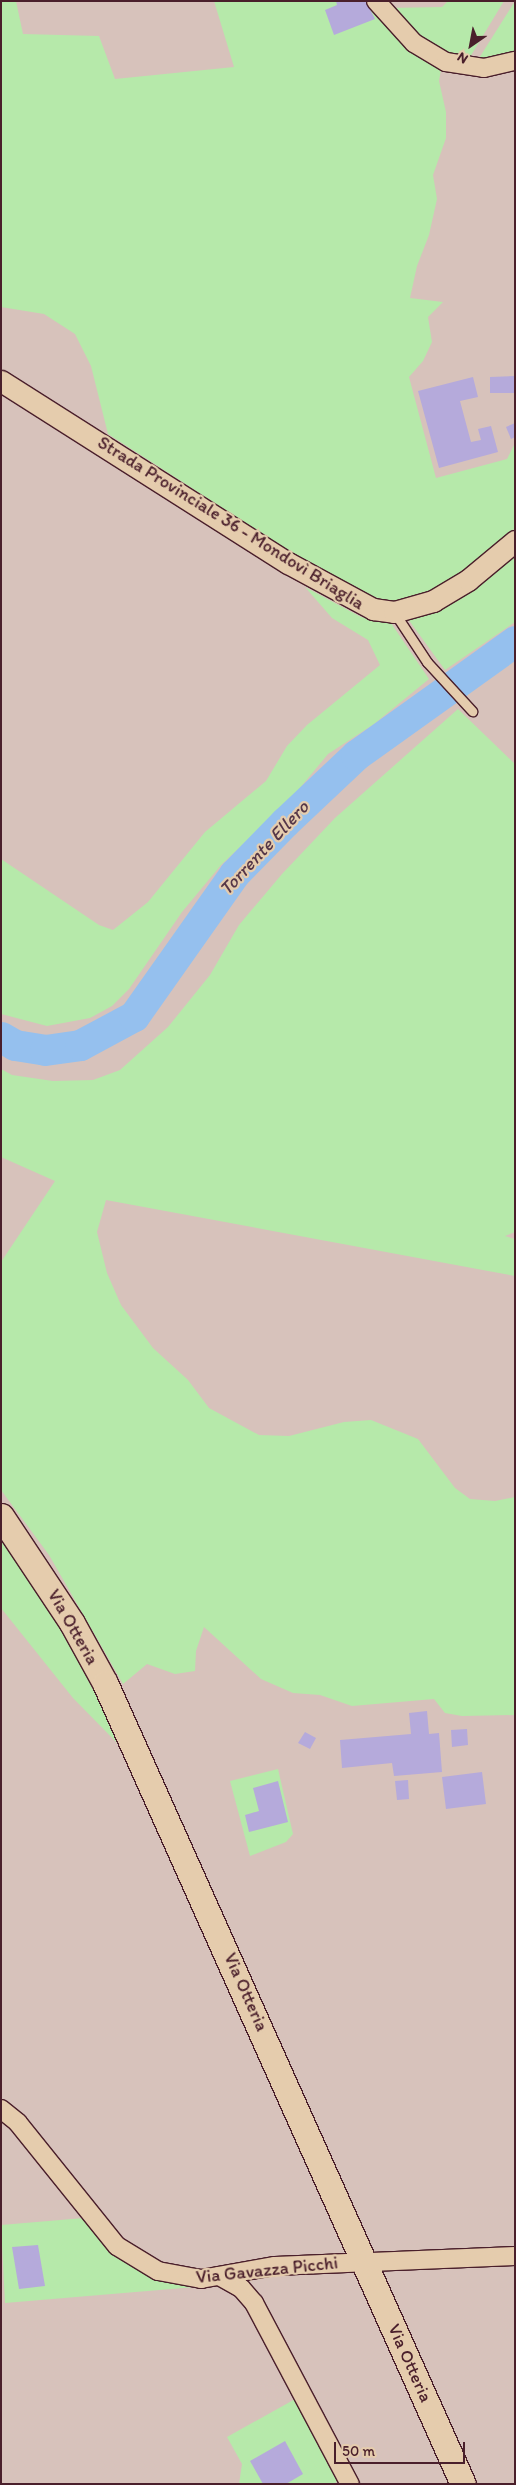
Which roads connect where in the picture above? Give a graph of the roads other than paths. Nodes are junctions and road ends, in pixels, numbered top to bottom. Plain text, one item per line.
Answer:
1 (376, 1) edge
2 (515, 61) edge
3 (1, 381) edge
4 (515, 541) edge
5 (394, 612) junction
6 (472, 711) dead end
7 (1, 1516) edge
8 (1, 2109) edge
9 (515, 2256) edge
10 (365, 2261) junction
11 (219, 2276) junction
12 (350, 2484) edge
13 (464, 2484) edge

1 - 2 street
3 - 5 street, Strada Provinciale 36 - Mondovì Briaglia
4 - 5 street, Strada Provinciale 36 - Mondovì Briaglia
5 - 6 lane
7 - 10 main road, Via Otteria
8 - 11 street, Via Gavazza Picchi
9 - 10 street, Via Gavazza Picchi
10 - 11 street, Via Gavazza Picchi
10 - 13 main road, Via Otteria
11 - 12 street

